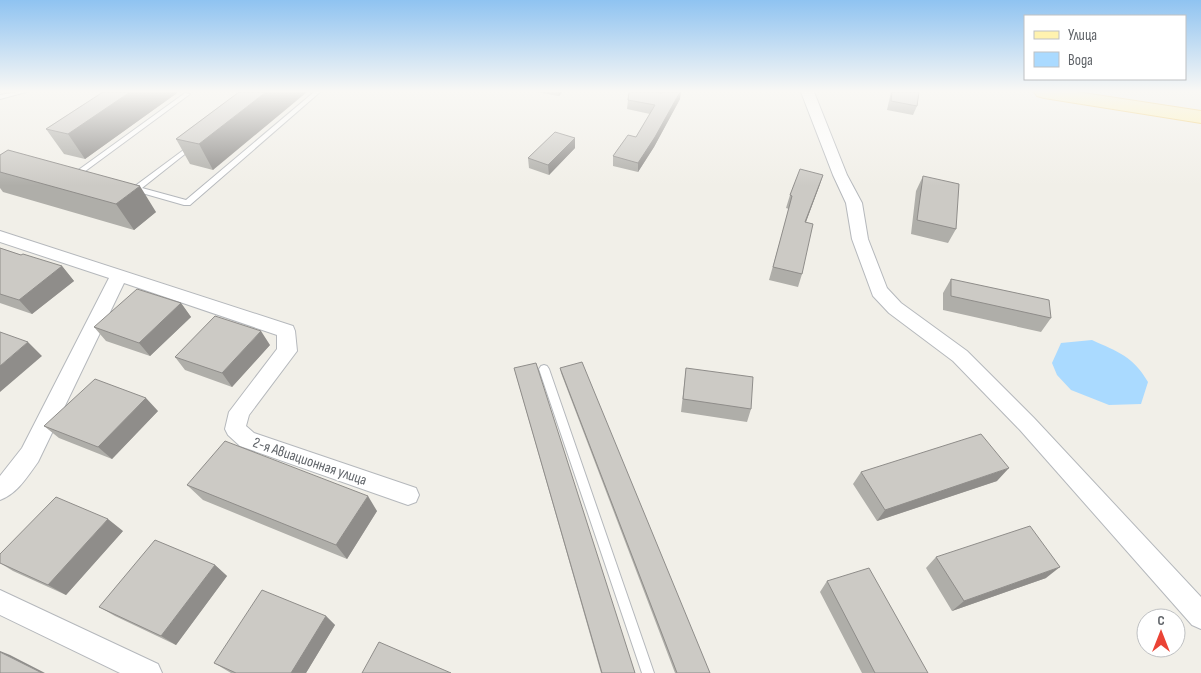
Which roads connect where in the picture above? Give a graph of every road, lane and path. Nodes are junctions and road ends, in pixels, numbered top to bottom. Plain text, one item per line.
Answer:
1 (146, 123) edge
2 (280, 123) edge
3 (819, 123) edge
4 (200, 140) edge
5 (95, 177) edge
6 (120, 184) edge
7 (137, 188) junction
8 (0, 236) edge
9 (119, 275) junction
10 (544, 369) dead end
11 (0, 490) edge
12 (408, 495) dead end
13 (0, 602) edge
14 (1201, 616) edge
15 (149, 673) edge
16 (648, 673) edge

1 - 5 lane
2 - 7 lane
3 - 14 street
4 - 7 lane
6 - 7 lane
8 - 9 street, 2-я Авиационная улица
9 - 11 street
9 - 12 street, 2-я Авиационная улица
10 - 16 lane
13 - 15 street

